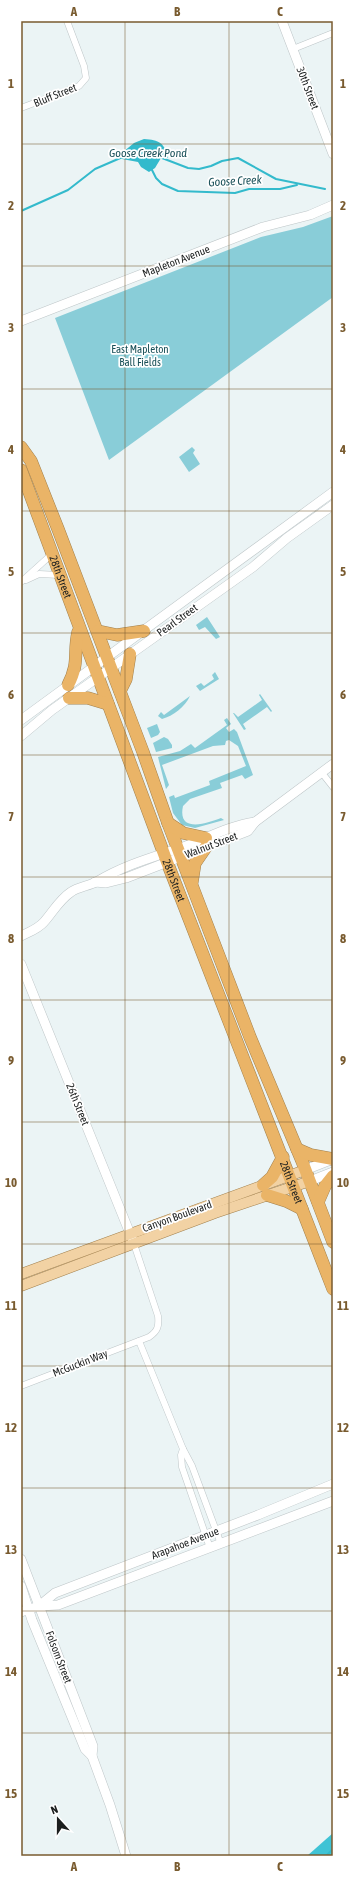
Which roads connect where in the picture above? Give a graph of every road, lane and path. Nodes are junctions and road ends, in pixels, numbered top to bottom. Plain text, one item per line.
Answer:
1 (67, 21) edge
2 (282, 21) edge
3 (333, 33) edge
4 (293, 49) junction
5 (21, 108) edge
6 (333, 154) edge
7 (333, 205) edge
8 (21, 322) edge
9 (21, 447) edge
10 (21, 470) edge
11 (333, 492) edge
12 (333, 505) edge
13 (52, 554) junction
14 (59, 575) junction
15 (21, 582) edge
16 (79, 628) junction
17 (98, 631) junction
18 (144, 631) junction
19 (130, 654) junction
20 (109, 662) junction
21 (96, 672) junction
22 (68, 685) junction
23 (120, 691) junction
24 (70, 698) junction
25 (108, 704) junction
26 (21, 720) edge
27 (21, 736) edge
28 (333, 764) edge
29 (322, 773) junction
30 (333, 787) edge
31 (168, 823) junction
32 (206, 843) junction
33 (179, 853) junction
34 (166, 857) junction
35 (192, 885) junction
36 (21, 936) edge
37 (22, 969) edge
38 (297, 1150) junction
39 (283, 1157) junction
40 (333, 1159) edge
41 (333, 1172) edge
42 (307, 1175) junction
43 (333, 1176) edge
44 (292, 1181) junction
45 (265, 1190) junction
46 (318, 1202) junction
47 (302, 1209) junction
48 (130, 1233) junction
49 (333, 1242) edge
50 (134, 1244) junction
51 (21, 1274) edge
52 (21, 1286) edge
53 (333, 1289) edge
54 (139, 1341) junction
55 (21, 1386) edge
56 (183, 1449) junction
57 (333, 1484) edge
58 (333, 1501) edge
59 (217, 1531) junction
60 (206, 1535) junction
61 (221, 1544) junction
62 (210, 1548) junction
63 (21, 1559) edge
64 (21, 1586) edge
65 (39, 1606) junction
66 (25, 1611) edge
67 (92, 1756) junction
68 (126, 1856) edge

1 - 5 street, Bluff Street
2 - 4 main road, 30th Street
3 - 4 street
4 - 6 main road, 30th Street
7 - 8 main road, Mapleton Avenue
9 - 17 highway, 28th Street
10 - 13 highway, 28th Street
11 - 18 main road, Pearl Street
12 - 19 main road, Pearl Street
13 - 14 highway, 28th Street
13 - 15 street
14 - 15 street
14 - 16 highway, 28th Street
16 - 21 highway, 28th Street
16 - 22 highway
17 - 18 highway
17 - 20 highway, 28th Street
18 - 20 main road, Pearl Street
19 - 20 main road, Pearl Street
19 - 23 highway
20 - 21 main road, Pearl Street
20 - 23 highway, 28th Street
21 - 22 main road, Pearl Street
21 - 24 main road, Pearl Street
21 - 25 highway, 28th Street
22 - 26 main road, Pearl Street
23 - 31 highway, 28th Street
24 - 25 highway
24 - 27 main road, Pearl Street
25 - 34 highway, 28th Street
28 - 29 main road, Walnut Street
29 - 30 street
29 - 32 main road, Walnut Street
31 - 32 highway
31 - 33 highway, 28th Street
32 - 33 main road, Walnut Street
32 - 35 highway
33 - 34 main road, Walnut Street
33 - 35 highway, 28th Street
34 - 36 main road, Walnut Street
34 - 39 highway, 28th Street
35 - 38 highway, 28th Street
37 - 48 main road, 26th Street
38 - 40 highway
38 - 42 highway, 28th Street
39 - 44 highway, 28th Street
39 - 45 highway
40 - 42 main road, Canyon Boulevard
41 - 42 main road, Canyon Boulevard
42 - 44 main road, Canyon Boulevard
42 - 46 highway, 28th Street
43 - 46 highway
44 - 45 main road, Canyon Boulevard
44 - 47 highway, 28th Street
45 - 47 highway
45 - 48 main road, Canyon Boulevard
45 - 50 main road, Canyon Boulevard
46 - 49 highway, 28th Street
47 - 53 highway, 28th Street
48 - 50 main road, 26th Street
48 - 51 main road, Canyon Boulevard
50 - 52 main road, Canyon Boulevard
50 - 54 street, McGuckin Way
54 - 55 street, McGuckin Way
54 - 56 street
56 - 59 street
56 - 60 street
57 - 59 main road, Arapahoe Avenue
58 - 61 main road, Arapahoe Avenue
59 - 60 main road, Arapahoe Avenue
59 - 61 street
60 - 62 street
60 - 65 main road, Arapahoe Avenue
61 - 62 main road, Arapahoe Avenue
62 - 65 main road, Arapahoe Avenue
63 - 65 main road, Folsom Street
64 - 66 main road, Folsom Street
65 - 66 main road, Arapahoe Avenue
65 - 67 main road, Folsom Street
66 - 67 main road, Folsom Street
67 - 68 main road, Folsom Street

